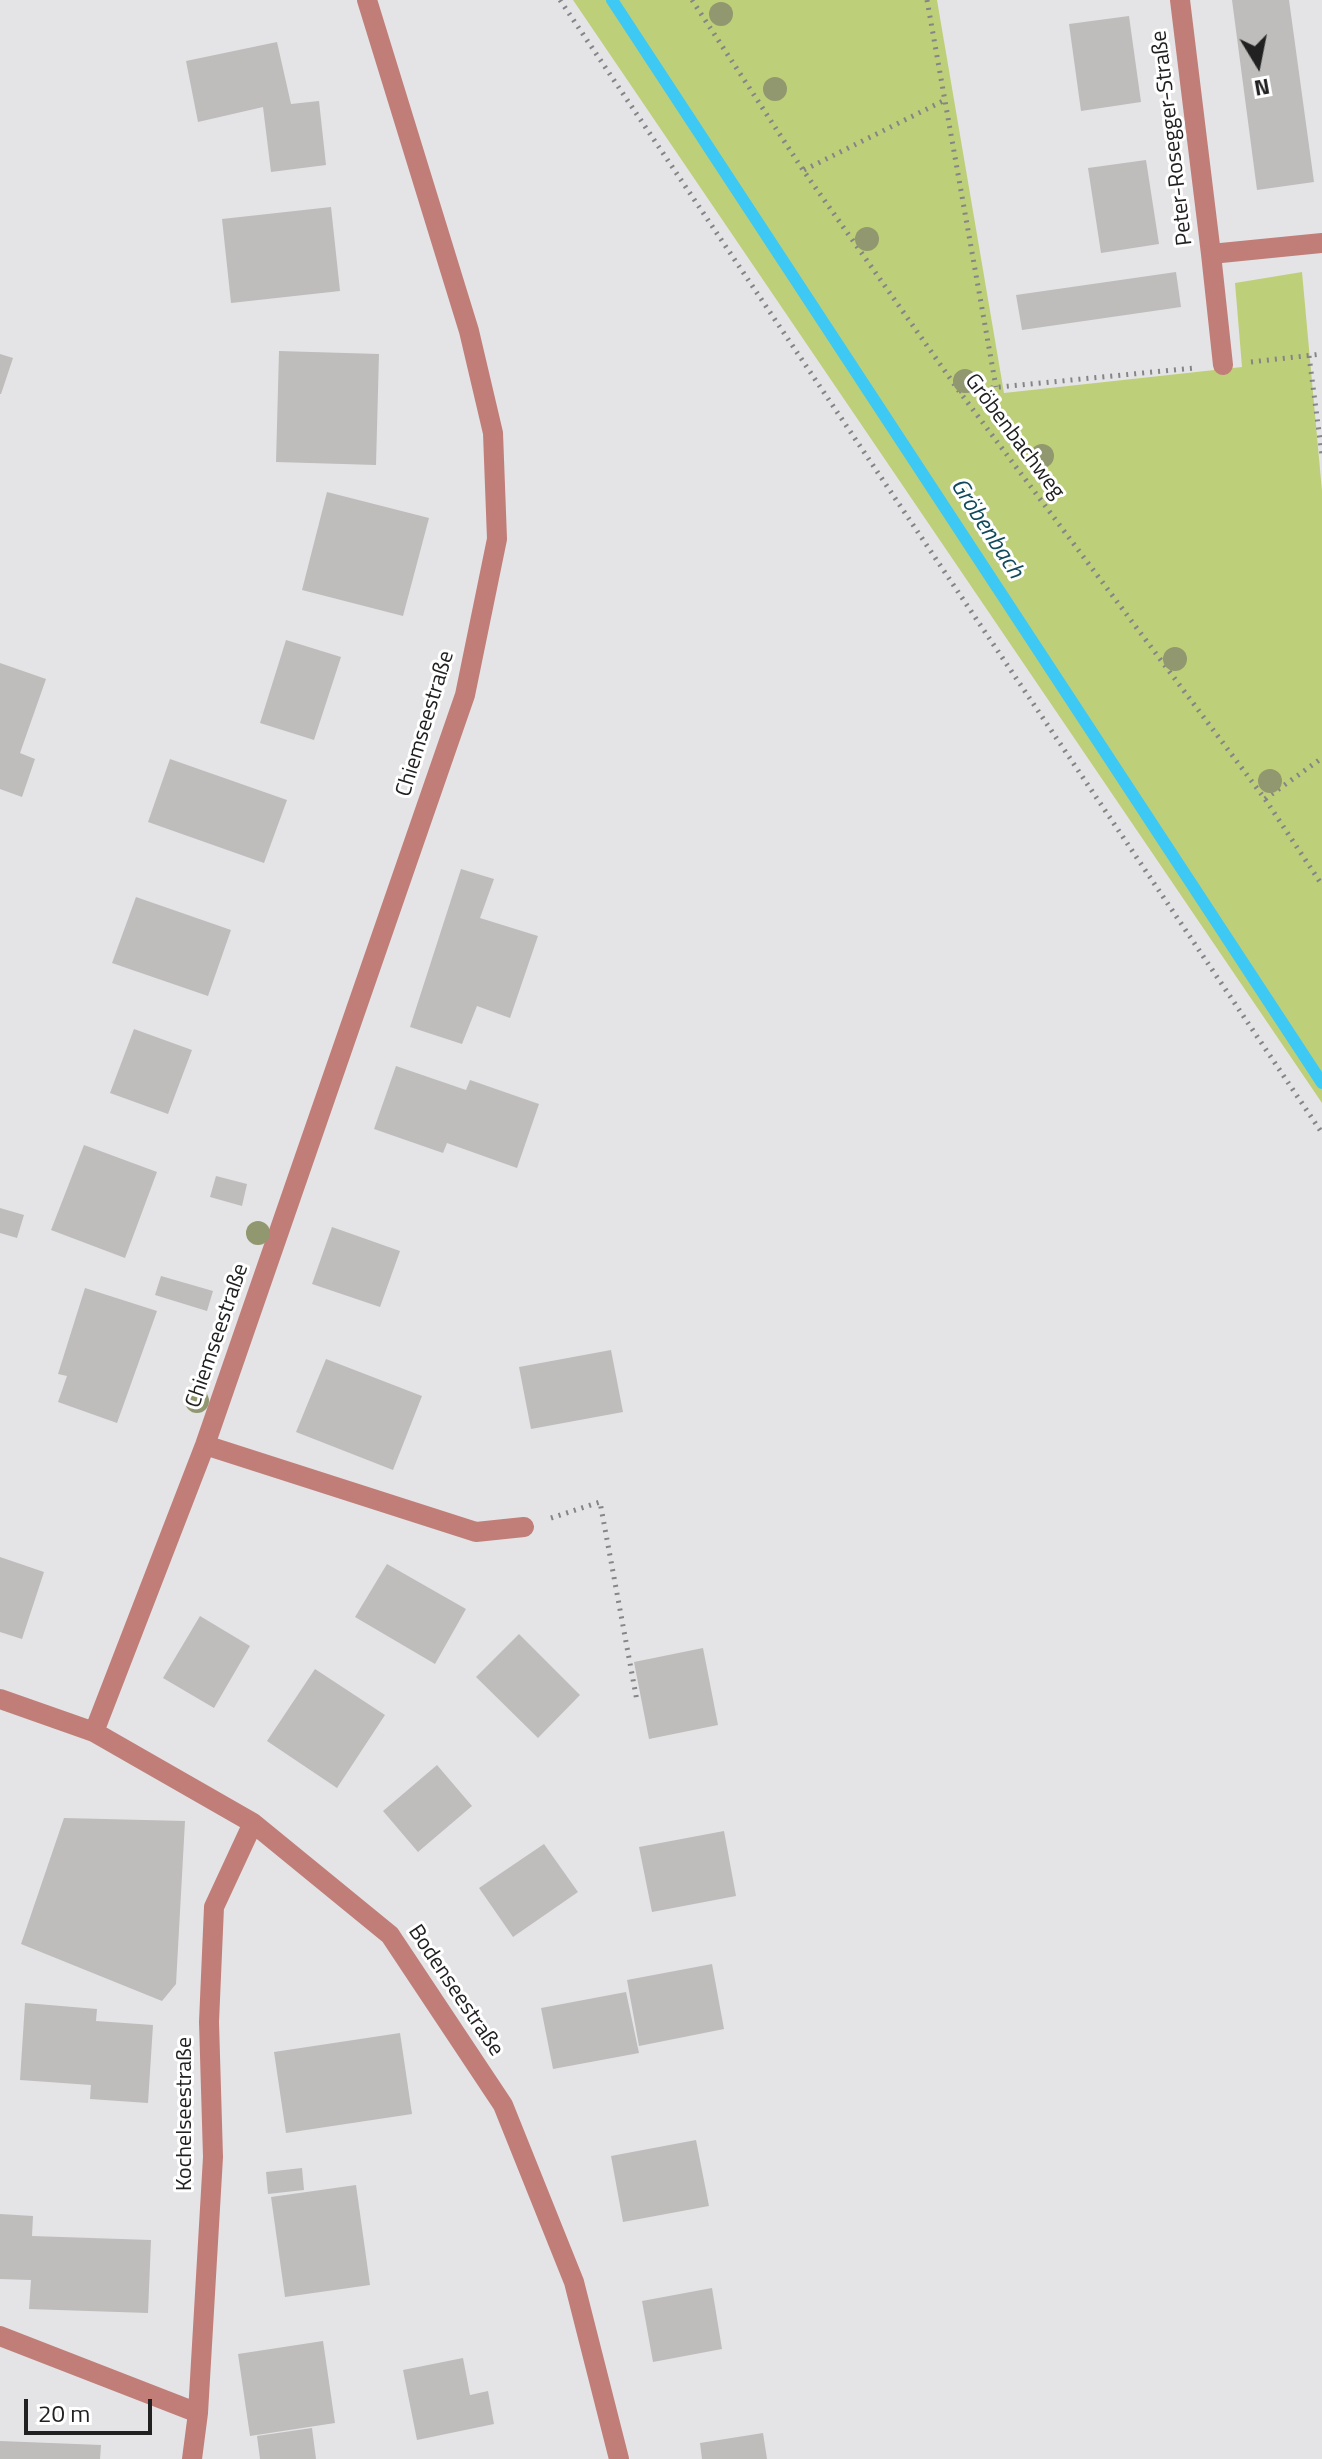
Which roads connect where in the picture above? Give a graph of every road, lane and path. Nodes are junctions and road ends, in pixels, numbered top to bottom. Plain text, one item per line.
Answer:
1 (367, 0) edge
2 (560, 0) edge
3 (692, 0) edge
4 (927, 0) edge
5 (1180, 0) edge
6 (943, 101) junction
7 (803, 170) junction
8 (1322, 243) edge
9 (1211, 254) junction
10 (1322, 354) edge
11 (1309, 356) junction
12 (1223, 365) junction
13 (996, 387) junction
14 (959, 391) junction
15 (1322, 455) edge
16 (1322, 758) edge
17 (1265, 799) junction
18 (1322, 885) edge
19 (1322, 1133) edge
20 (205, 1445) junction
21 (524, 1527) joint
22 (0, 1699) edge
23 (637, 1701) dead end
24 (94, 1732) junction
25 (253, 1823) junction
26 (0, 2336) edge
27 (198, 2413) junction
28 (192, 2459) edge
29 (619, 2459) edge

1 - 20 street, Chiemseestraße
2 - 19 path
3 - 7 path, Gröbenbachweg
4 - 6 path
5 - 9 street, Peter-Rosegger-Straße
6 - 7 path
6 - 13 path
7 - 14 path, Gröbenbachweg
8 - 9 street, Peter-Rosegger-Straße
9 - 12 street
10 - 11 path
11 - 12 path
11 - 15 path
12 - 13 path
13 - 14 path
14 - 17 path, Gröbenbachweg
16 - 17 path
17 - 18 path, Gröbenbachweg
20 - 21 street
20 - 24 street, Chiemseestraße
21 - 23 path
22 - 24 street, Bodenseestraße
24 - 25 street, Bodenseestraße
25 - 27 street, Kochelseestraße
25 - 29 street, Bodenseestraße
26 - 27 street
27 - 28 street, Kochelseestraße

